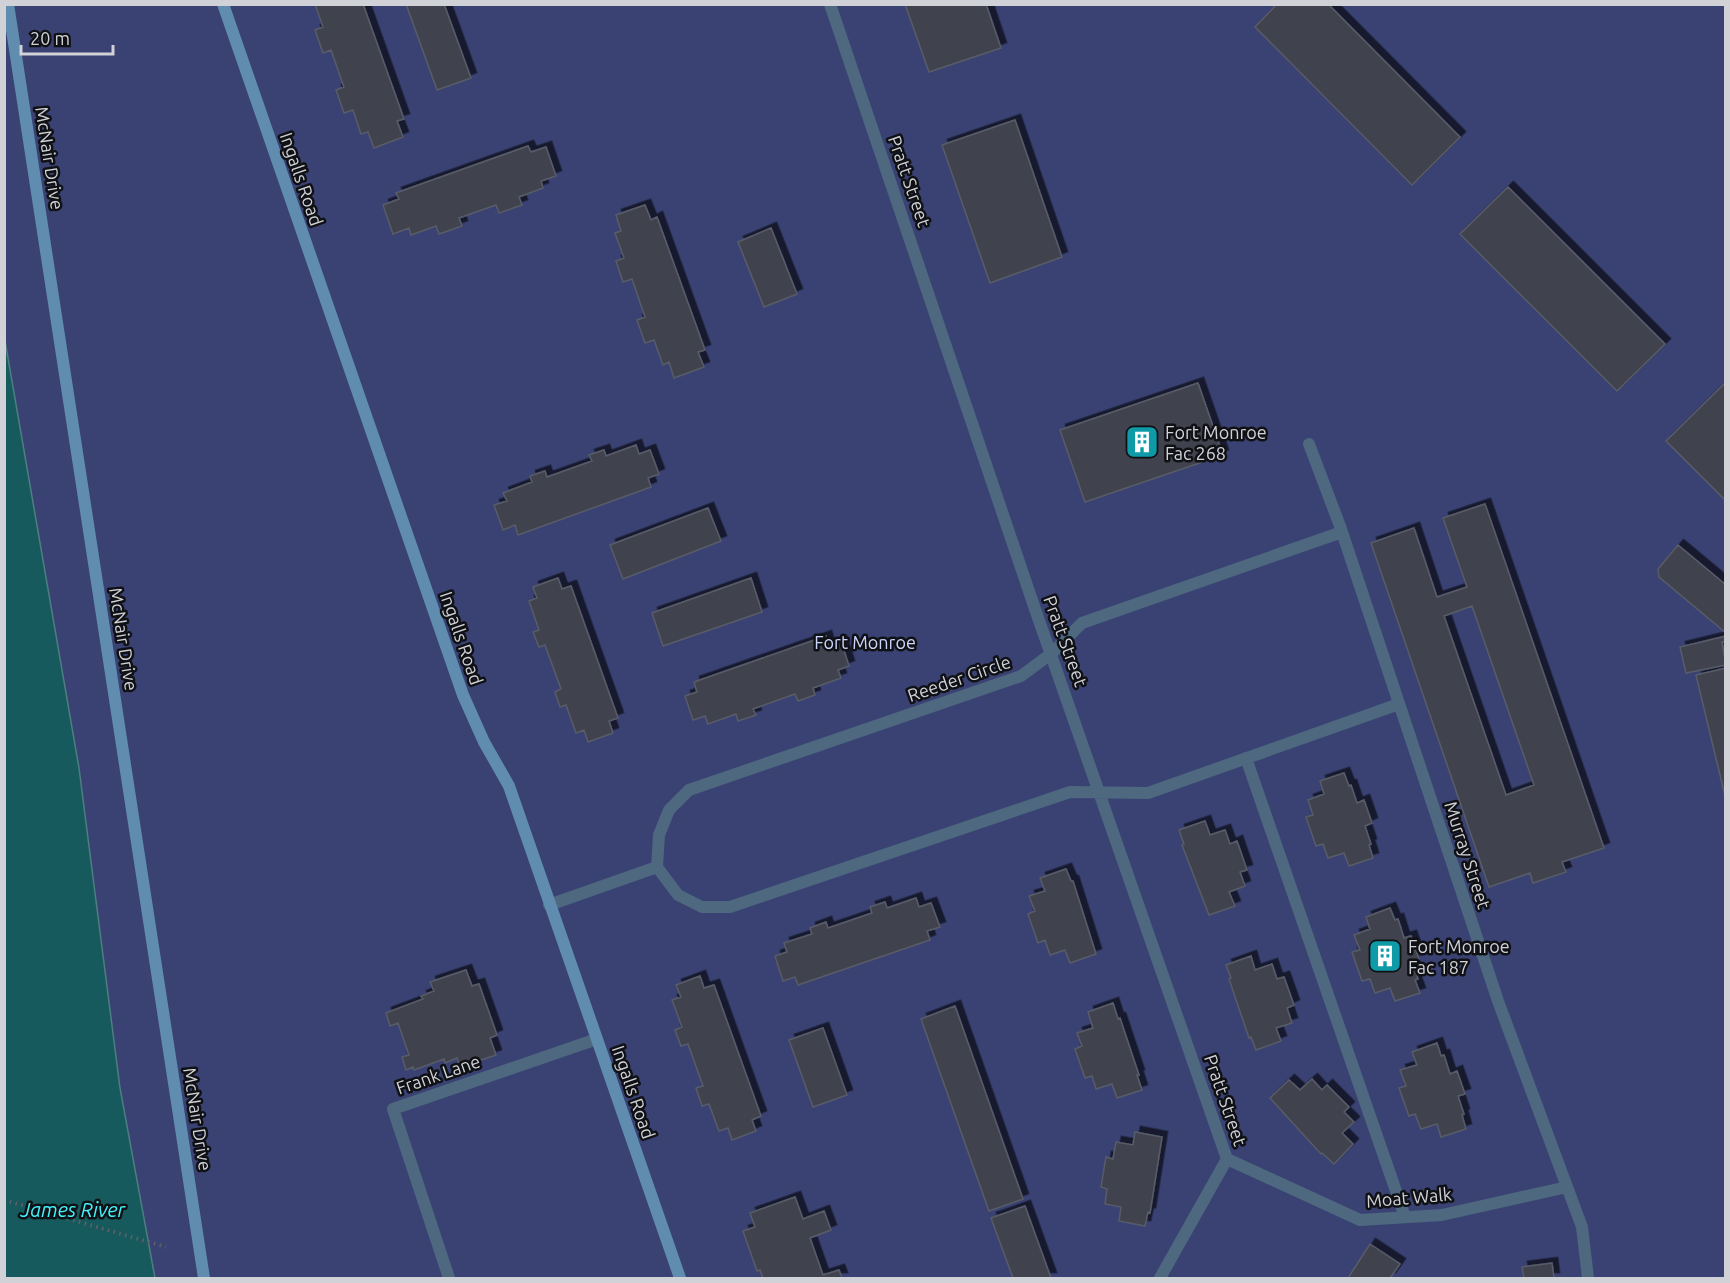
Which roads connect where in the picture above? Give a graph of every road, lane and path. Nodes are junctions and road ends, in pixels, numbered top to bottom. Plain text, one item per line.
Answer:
1 (8, 4) edge
2 (223, 4) edge
3 (830, 4) edge
4 (1309, 444) dead end
5 (1342, 532) junction
6 (1052, 653) junction
7 (1399, 704) junction
8 (1246, 758) junction
9 (1100, 792) junction
10 (657, 867) junction
11 (549, 905) junction
12 (597, 1039) junction
13 (1227, 1159) junction
14 (1568, 1187) junction
15 (4, 1200) edge
16 (1404, 1217) junction
17 (166, 1247) dead end
18 (204, 1278) edge
19 (449, 1278) edge
20 (680, 1278) edge
21 (1160, 1278) edge
22 (1588, 1278) edge

1 - 18 street, McNair Drive
2 - 11 street, Ingalls Road
3 - 6 street, Pratt Street
4 - 5 street, Murray Street
5 - 6 street, Reeder Circle
5 - 7 street, Murray Street
6 - 9 street, Pratt Street
6 - 10 street, Reeder Circle
7 - 8 street
7 - 14 street, Murray Street
8 - 9 street
8 - 16 street
9 - 10 street
9 - 13 street, Pratt Street
10 - 11 street
11 - 12 street, Ingalls Road
12 - 19 street, Frank Lane
12 - 20 street, Ingalls Road
13 - 16 street, Moat Walk
13 - 21 street, Pratt Street
14 - 16 street, Moat Walk
14 - 22 street, Murray Street
15 - 17 path

